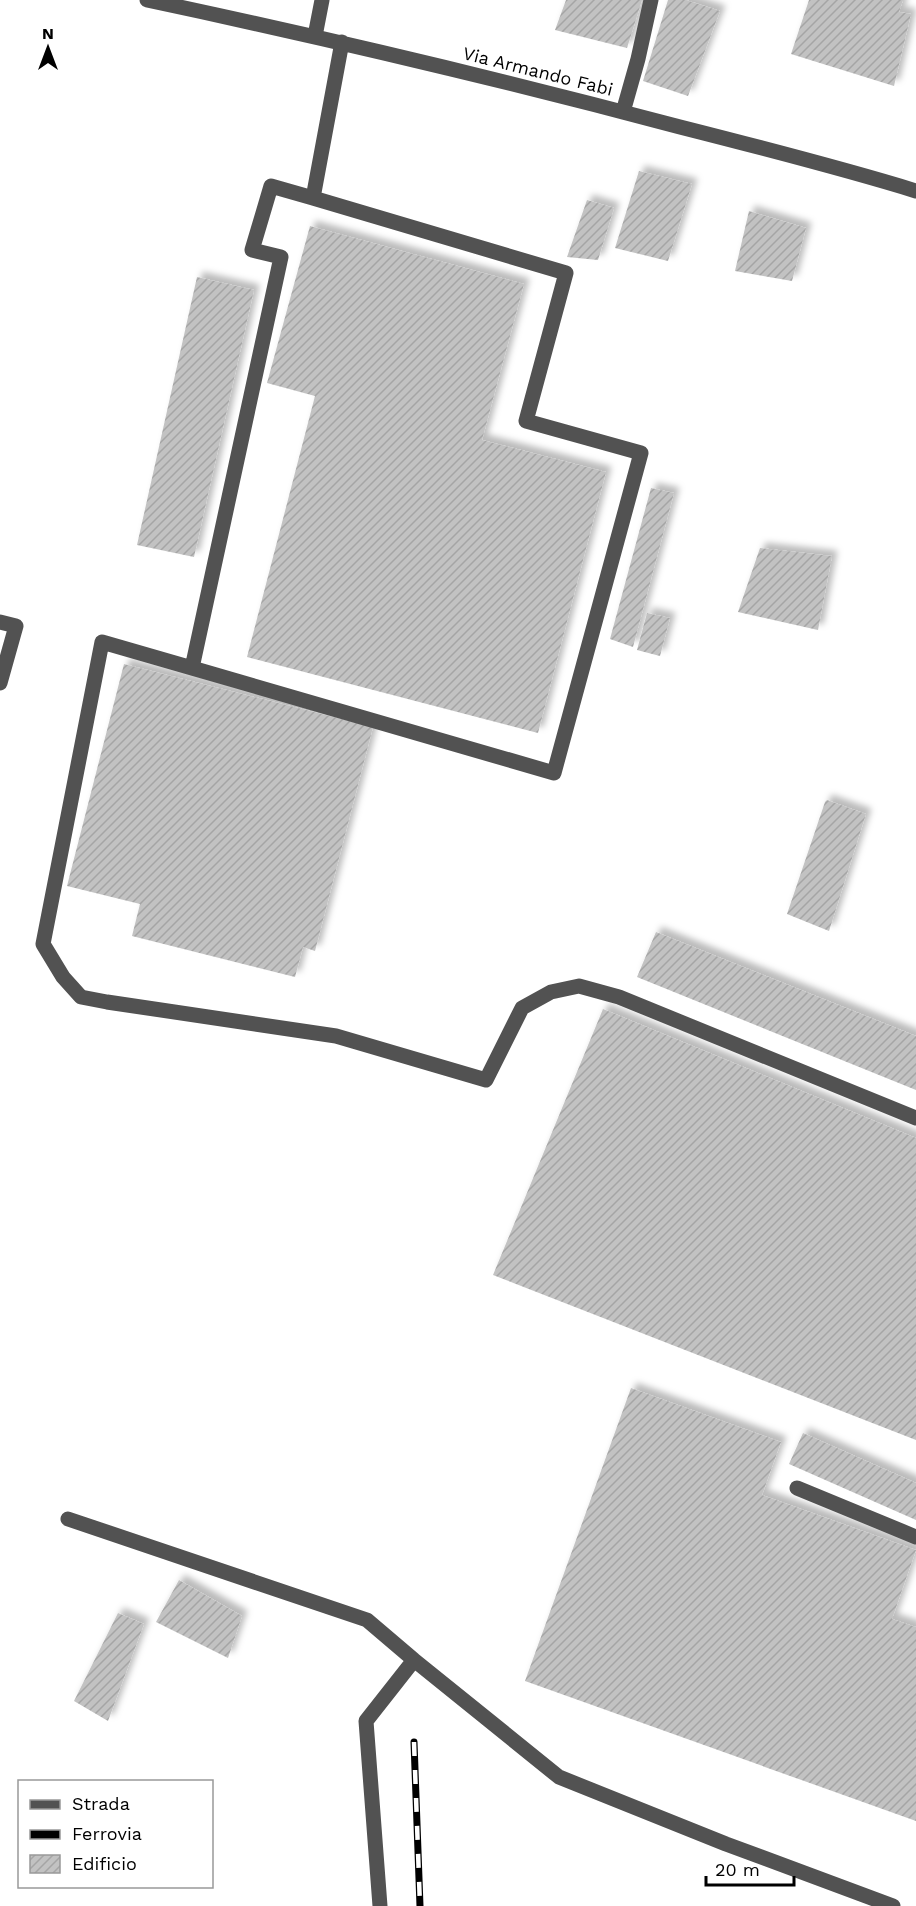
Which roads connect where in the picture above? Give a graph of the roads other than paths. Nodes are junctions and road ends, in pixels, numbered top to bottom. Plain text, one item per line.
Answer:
1 (147, 0) edge
2 (322, 0) edge
3 (651, 0) edge
4 (198, 5) edge
5 (315, 36) junction
6 (342, 42) junction
7 (623, 112) junction
8 (916, 191) edge
9 (313, 198) junction
10 (0, 622) edge
11 (192, 668) junction
12 (0, 683) edge
13 (916, 1118) edge
14 (797, 1488) dead end
15 (68, 1519) dead end
16 (916, 1537) edge
17 (414, 1660) junction
18 (380, 1906) edge
19 (893, 1906) edge

1 - 4 street, Via Armando Fabi
2 - 5 street
3 - 7 street
4 - 5 street, Via Armando Fabi
5 - 6 street, Via Armando Fabi
6 - 7 street, Via Armando Fabi
6 - 9 street
7 - 8 street, Via Armando Fabi
9 - 11 street
9 - 11 street
10 - 12 street
11 - 13 street
14 - 16 street
15 - 17 street
17 - 18 street
17 - 19 street

